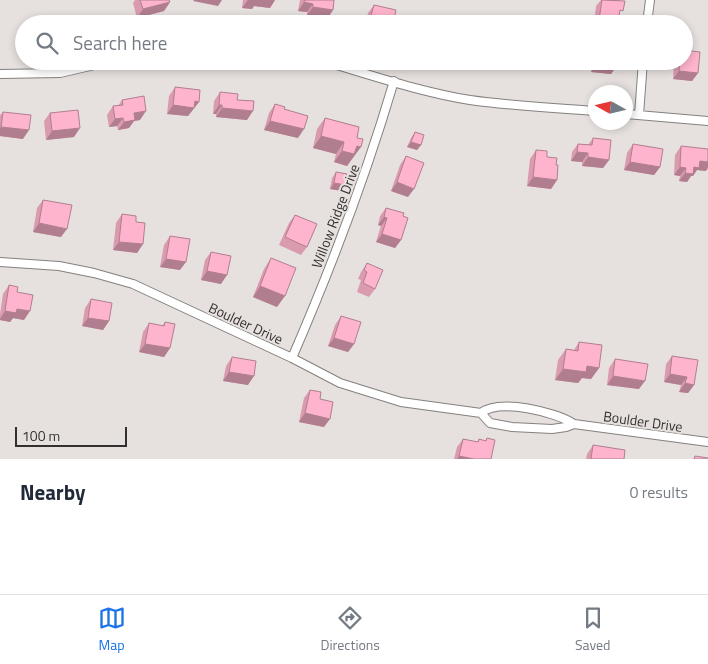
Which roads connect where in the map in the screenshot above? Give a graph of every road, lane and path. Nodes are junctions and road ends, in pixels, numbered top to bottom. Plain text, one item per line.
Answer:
1 (650, 0) edge
2 (648, 15) edge
3 (73, 70) edge
4 (355, 70) edge
5 (642, 70) edge
6 (0, 74) edge
7 (394, 81) junction
8 (588, 111) edge
9 (633, 115) edge
10 (638, 115) junction
11 (708, 120) edge
12 (0, 262) edge
13 (292, 358) junction
14 (480, 413) junction
15 (574, 424) junction
16 (708, 442) edge

1 - 2 street
3 - 6 street
4 - 7 street
5 - 10 street
7 - 8 street
7 - 13 street, Willow Ridge Drive
9 - 10 street
10 - 11 street
12 - 13 street, Boulder Drive
13 - 14 street, Boulder Drive
14 - 15 street, Boulder Drive
14 - 15 street, Boulder Drive
15 - 16 street, Boulder Drive

